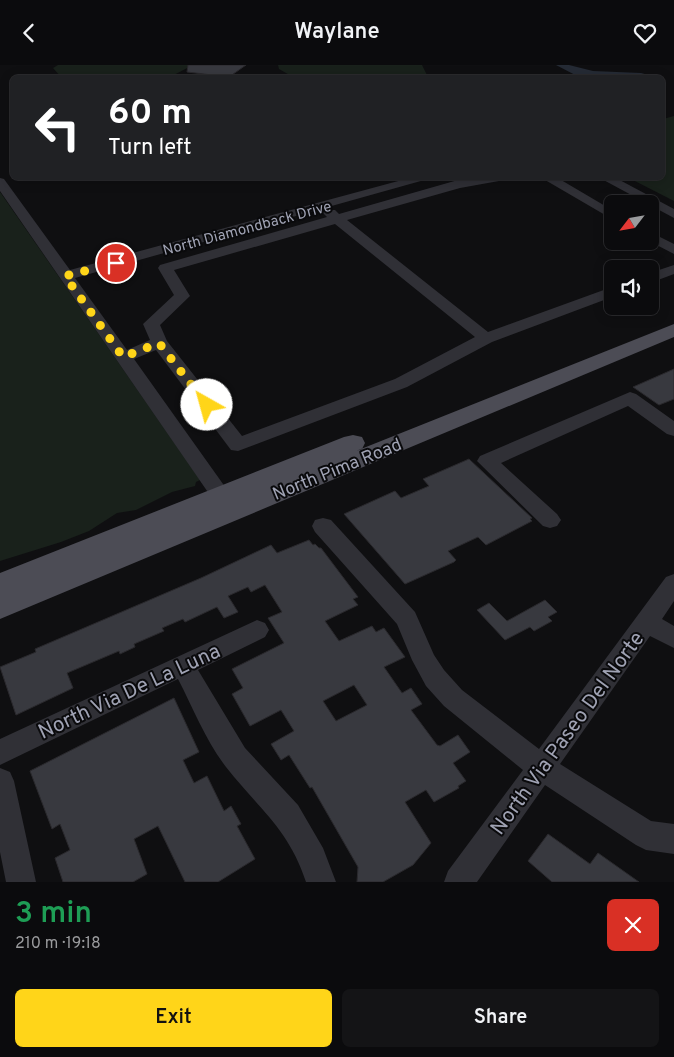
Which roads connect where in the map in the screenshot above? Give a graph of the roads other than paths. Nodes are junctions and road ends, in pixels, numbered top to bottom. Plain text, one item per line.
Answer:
1 (418, 180) edge
2 (481, 180) edge
3 (551, 180) edge
4 (610, 180) edge
5 (626, 180) edge
6 (0, 182) edge
7 (674, 205) edge
8 (323, 207) junction
9 (604, 210) edge
10 (674, 214) edge
11 (338, 219) junction
12 (659, 241) edge
13 (674, 250) edge
14 (674, 269) edge
15 (659, 275) edge
16 (65, 276) junction
17 (604, 295) edge
18 (674, 314) edge
19 (674, 330) edge
20 (486, 338) junction
21 (159, 343) junction
22 (123, 357) junction
23 (674, 431) edge
24 (221, 496) junction
25 (550, 520) dead end
26 (323, 526) dead end
27 (674, 583) edge
28 (0, 585) edge
29 (0, 607) edge
30 (647, 622) junction
31 (257, 630) dead end
32 (674, 638) edge
33 (183, 665) junction
34 (0, 751) edge
35 (541, 767) junction
36 (0, 781) edge
37 (674, 839) edge
38 (21, 882) edge
39 (321, 882) edge
40 (459, 882) edge

1 - 8 street, North Diamondback Drive
2 - 11 street
3 - 9 street
4 - 10 street
5 - 7 street
6 - 16 street
8 - 11 street
8 - 16 street, North Diamondback Drive
11 - 20 street
11 - 21 street
12 - 13 street
14 - 15 street
16 - 22 street
17 - 20 street
18 - 24 main road, North Pima Road
19 - 29 main road, North Pima Road
20 - 21 street
21 - 22 street
22 - 24 street
23 - 25 street
24 - 28 main road, North Pima Road
26 - 35 street
27 - 30 street, North Via Paseo Del Norte
30 - 32 street
30 - 35 street, North Via Paseo Del Norte
31 - 33 street, North Via De La Luna
33 - 34 street, North Via De La Luna
33 - 39 street
35 - 37 street
35 - 40 street, North Via Paseo Del Norte
36 - 38 street

